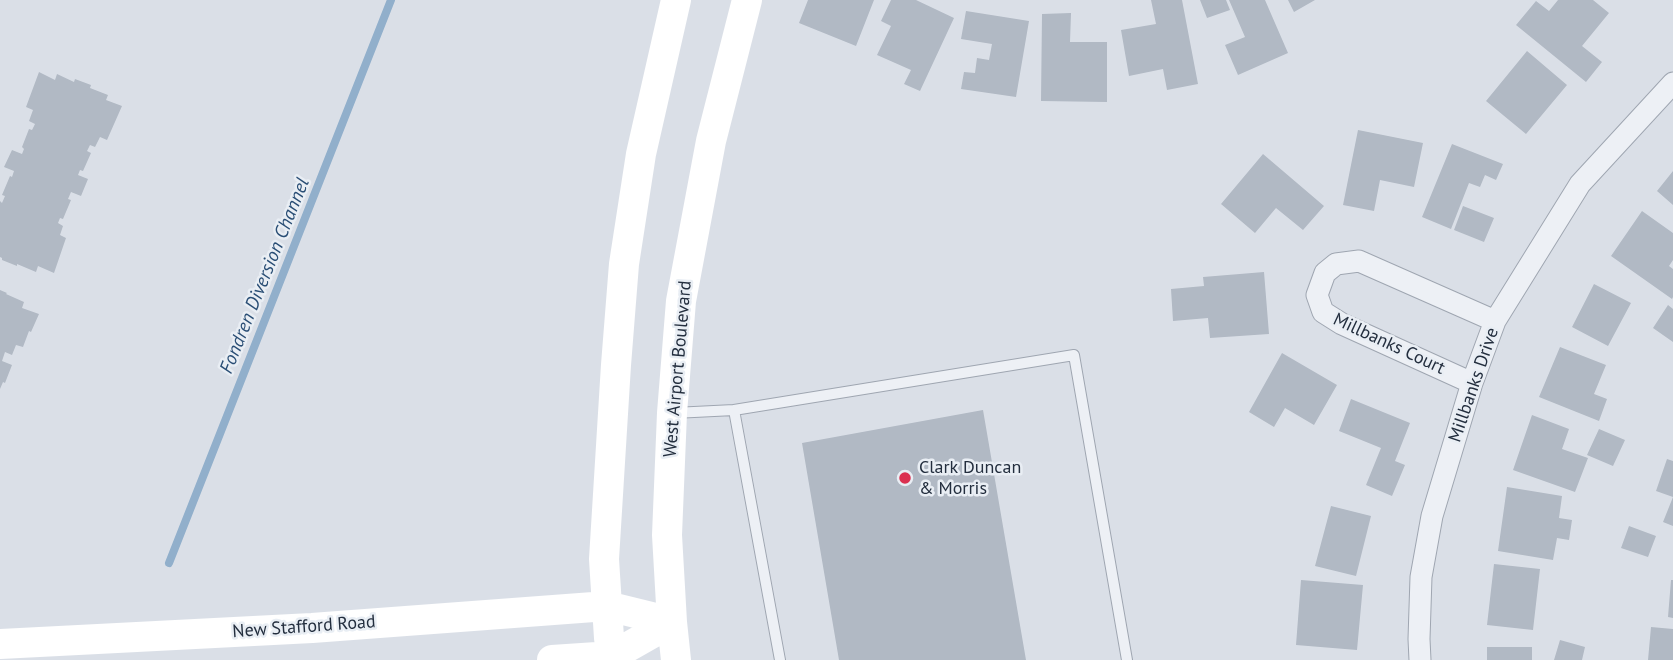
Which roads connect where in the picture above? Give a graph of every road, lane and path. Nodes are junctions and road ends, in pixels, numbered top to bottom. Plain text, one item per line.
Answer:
1 (676, 0) edge
2 (747, 0) edge
3 (1673, 83) edge
4 (1495, 321) junction
5 (1472, 383) junction
6 (734, 410) junction
7 (672, 413) junction
8 (607, 606) junction
9 (672, 622) junction
10 (0, 644) edge
11 (612, 658) edge
12 (552, 660) edge
13 (676, 660) edge
14 (780, 660) edge
15 (1127, 660) edge
16 (1420, 660) edge

1 - 8 main road
2 - 7 main road, West Airport Boulevard
3 - 4 street, Millbanks Drive
4 - 5 street, Millbanks Drive
4 - 5 street, Millbanks Court
5 - 16 street, Millbanks Drive
6 - 7 lane
6 - 14 lane
6 - 15 lane
7 - 9 main road, West Airport Boulevard
8 - 9 main road, New Stafford Road
8 - 10 main road, New Stafford Road
8 - 11 main road
9 - 11 main road
9 - 13 main road, West Airport Boulevard
11 - 12 main road

